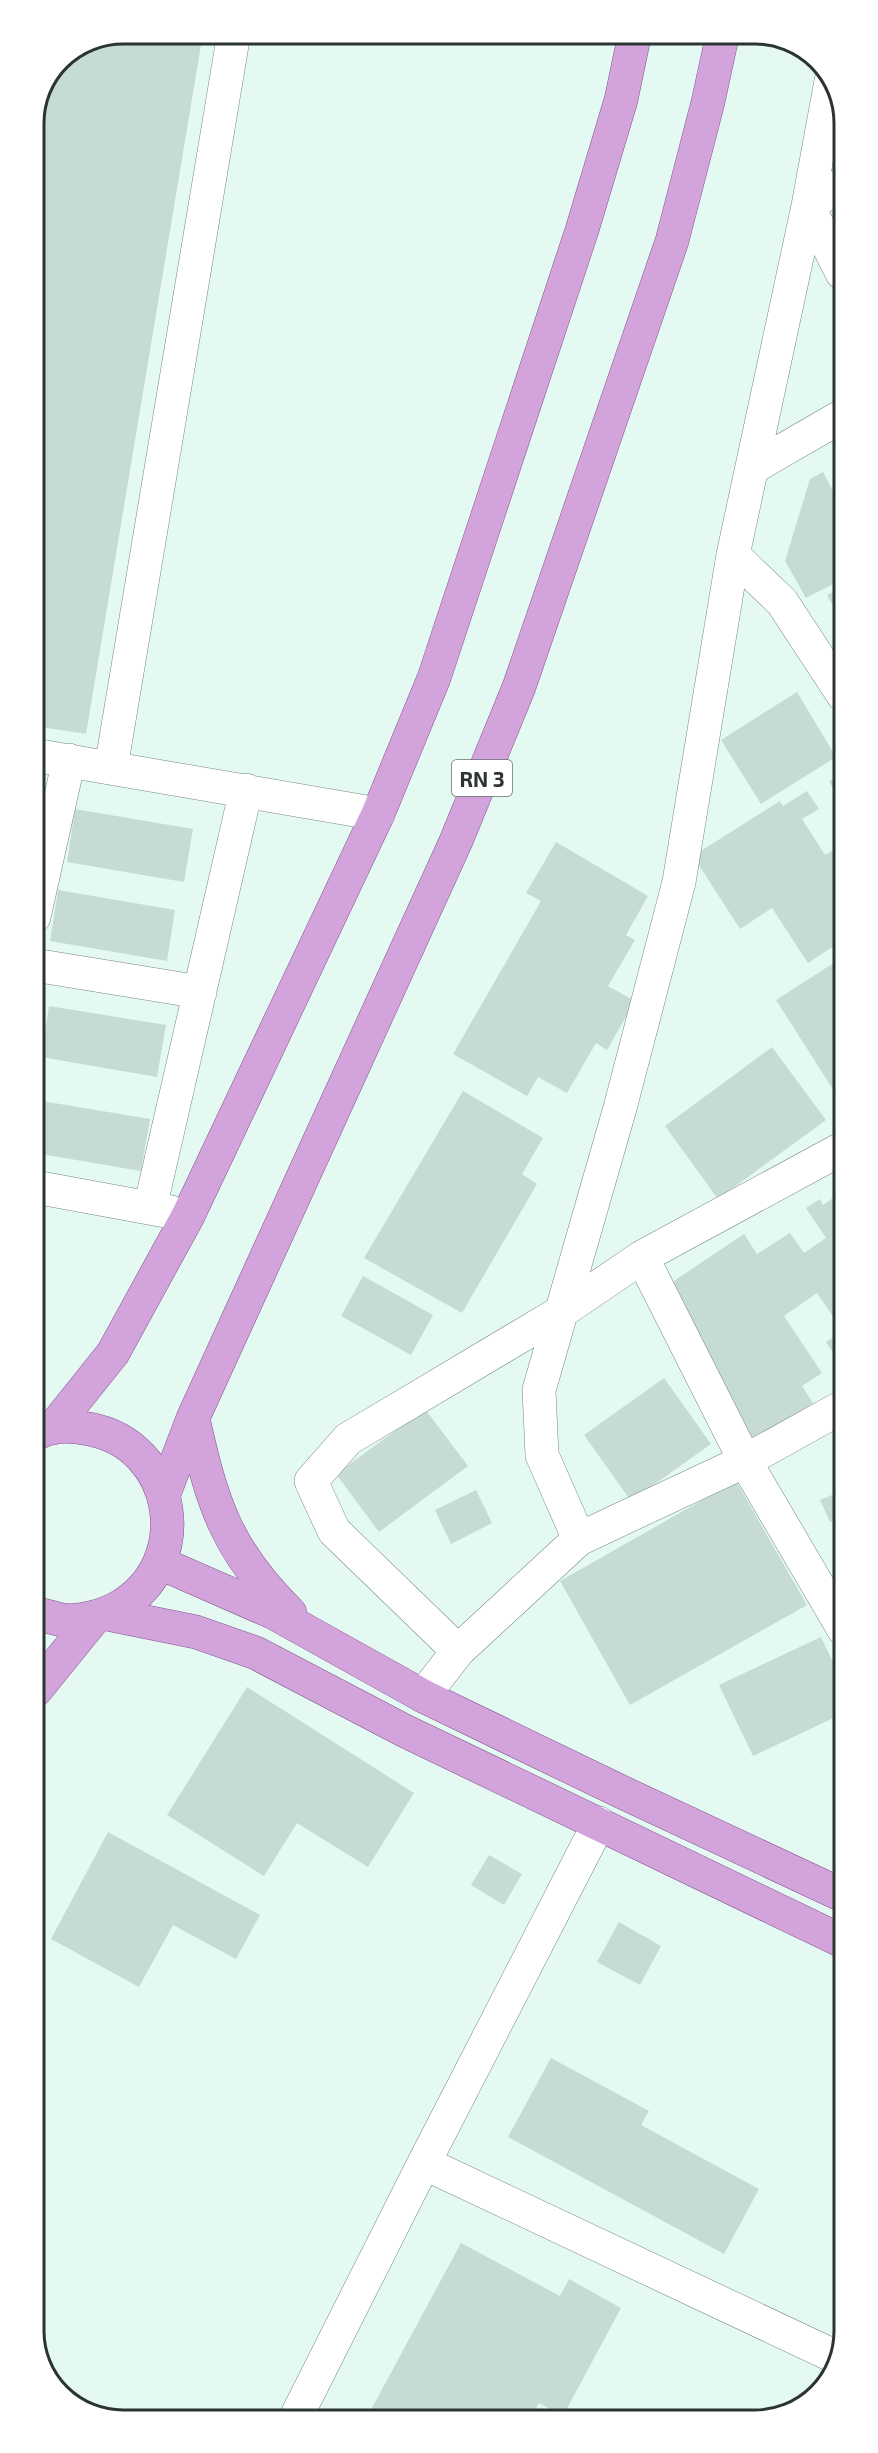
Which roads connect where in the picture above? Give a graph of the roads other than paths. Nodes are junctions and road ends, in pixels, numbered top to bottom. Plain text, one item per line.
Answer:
1 (232, 44) edge
2 (633, 44) edge
3 (721, 44) edge
4 (829, 94) edge
5 (834, 189) edge
6 (808, 206) junction
7 (834, 257) edge
8 (834, 421) edge
9 (752, 468) junction
10 (733, 555) junction
11 (834, 681) edge
12 (44, 756) edge
13 (69, 760) junction
14 (111, 768) junction
15 (246, 790) junction
16 (378, 814) junction
17 (44, 871) edge
18 (44, 967) edge
19 (200, 992) junction
20 (834, 1153) edge
21 (44, 1189) edge
22 (150, 1208) junction
23 (188, 1216) junction
24 (642, 1257) junction
25 (561, 1312) junction
26 (834, 1412) edge
27 (193, 1418) junction
28 (44, 1428) edge
29 (44, 1430) edge
30 (745, 1461) junction
31 (164, 1494) junction
32 (579, 1539) junction
33 (160, 1563) junction
34 (834, 1613) edge
35 (44, 1615) edge
36 (101, 1616) junction
37 (308, 1631) junction
38 (458, 1651) junction
39 (44, 1681) edge
40 (423, 1696) junction
41 (599, 1823) junction
42 (834, 1891) edge
43 (834, 1937) edge
44 (424, 2163) junction
45 (830, 2354) edge
46 (300, 2409) edge

1 - 14 street
2 - 16 main road
3 - 27 main road, RN 3
4 - 6 street
5 - 6 street
6 - 7 street
6 - 9 street
8 - 9 street
9 - 10 street
10 - 11 street
10 - 25 street
12 - 13 street
13 - 14 street
13 - 17 street
14 - 15 street
15 - 16 street
15 - 19 street
16 - 23 main road
18 - 19 street
19 - 22 street
20 - 24 street
21 - 22 street
22 - 23 street
23 - 28 main road
24 - 25 street
24 - 30 street
25 - 32 street
25 - 38 street
26 - 30 street
27 - 31 main road, RN 3
27 - 37 main road
29 - 31 main road
30 - 32 street
30 - 34 street
31 - 33 main road
32 - 38 street
33 - 36 main road
33 - 37 main road
35 - 36 main road
36 - 39 main road
36 - 41 main road
37 - 40 main road
38 - 40 street
40 - 42 main road
41 - 43 main road
41 - 44 street
44 - 45 street
44 - 46 street

